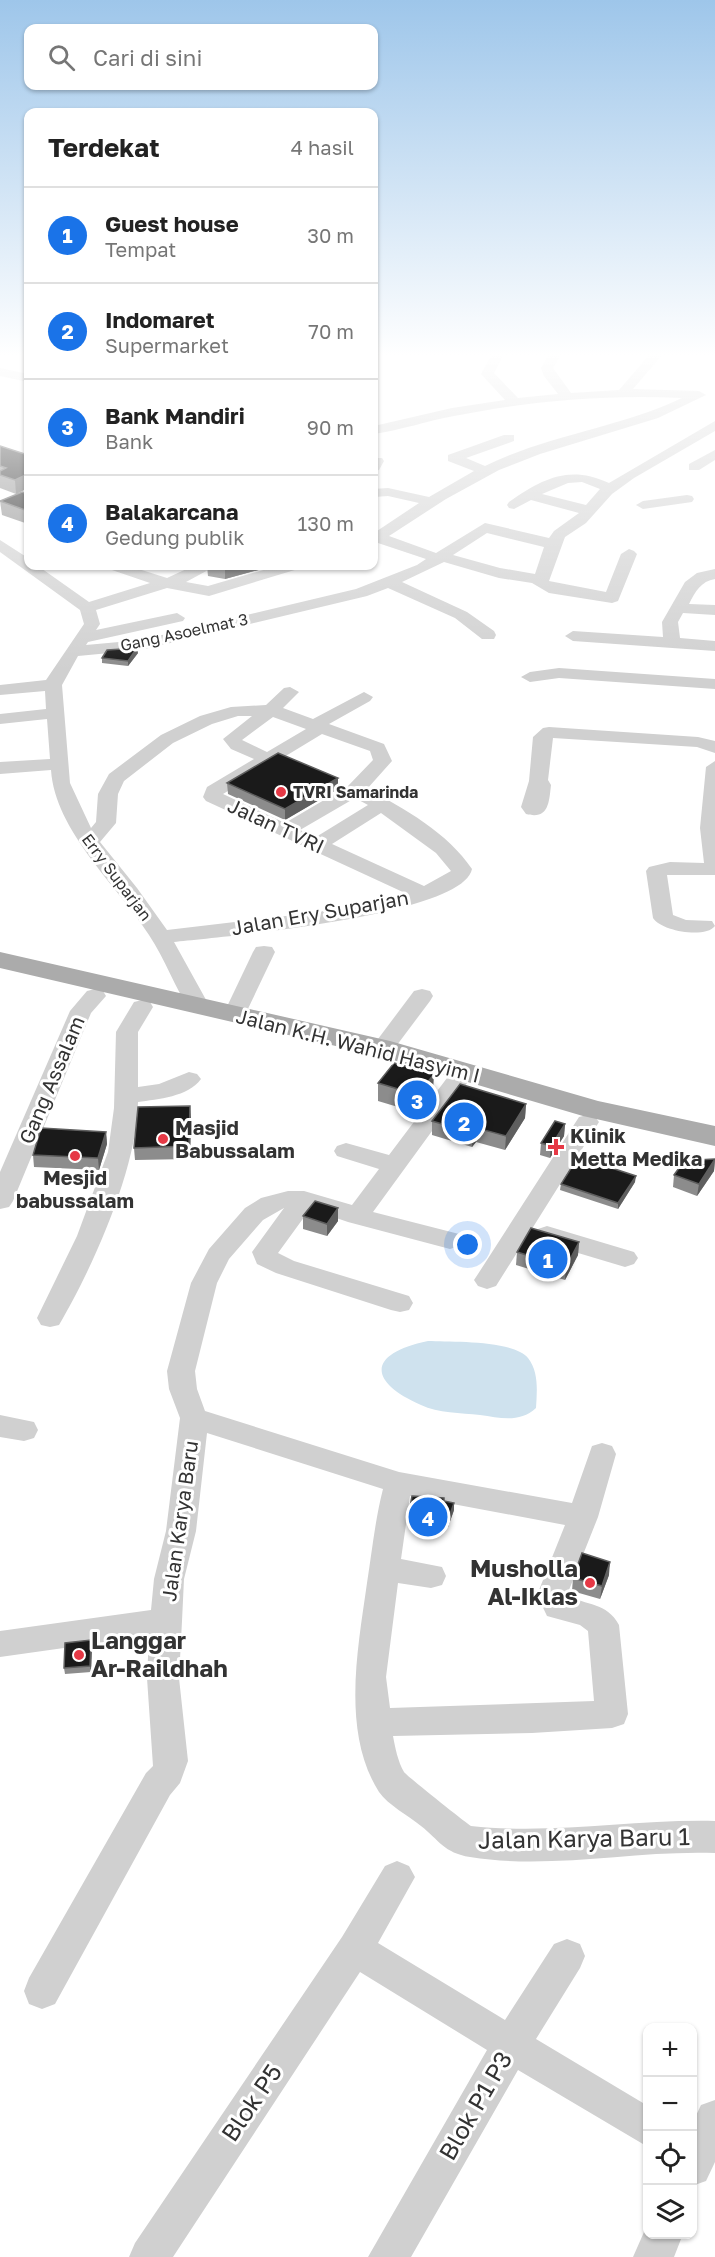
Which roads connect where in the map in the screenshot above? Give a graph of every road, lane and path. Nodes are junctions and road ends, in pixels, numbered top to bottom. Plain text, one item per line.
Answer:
1 (456, 459) edge
2 (511, 459) edge
3 (659, 459) edge
4 (706, 459) edge
5 (694, 467) dead end
6 (486, 471) junction
7 (609, 490) junction
8 (378, 493) edge
9 (531, 496) junction
10 (687, 499) dead end
11 (432, 502) junction
12 (514, 505) dead end
13 (590, 511) junction
14 (378, 536) edge
15 (378, 539) edge
16 (553, 544) junction
17 (0, 545) edge
18 (629, 554) dead end
19 (441, 558) junction
20 (24, 562) edge
21 (36, 570) edge
22 (127, 570) edge
23 (196, 570) edge
24 (279, 570) edge
25 (715, 574) edge
26 (390, 583) junction
27 (167, 584) junction
28 (545, 584) junction
29 (209, 591) junction
30 (679, 608) junction
31 (87, 609) junction
32 (715, 610) edge
33 (258, 617) junction
34 (177, 618) dead end
35 (488, 635) dead end
36 (573, 636) dead end
37 (672, 643) junction
38 (79, 644) junction
39 (715, 646) edge
40 (530, 677) dead end
41 (715, 684) edge
42 (53, 685) junction
43 (0, 690) edge
44 (290, 692) dead end
45 (364, 697) dead end
46 (272, 710) junction
47 (54, 713) junction
48 (0, 719) edge
49 (317, 727) junction
50 (715, 747) edge
51 (268, 759) junction
52 (58, 764) junction
53 (715, 767) edge
54 (0, 768) edge
55 (538, 783) dead end
56 (355, 790) junction
57 (383, 804) junction
58 (713, 805) edge
59 (286, 830) junction
60 (89, 842) junction
61 (317, 845) junction
62 (715, 868) edge
63 (424, 894) junction
64 (705, 925) dead end
65 (161, 937) junction
66 (264, 952) dead end
67 (0, 960) edge
68 (0, 976) edge
69 (95, 996) junction
70 (422, 996) dead end
71 (142, 1007) junction
72 (199, 1007) junction
73 (234, 1015) junction
74 (383, 1048) junction
75 (189, 1079) dead end
76 (455, 1083) junction
77 (126, 1096) junction
78 (587, 1122) junction
79 (715, 1136) edge
80 (346, 1151) dead end
81 (715, 1151) edge
82 (394, 1165) junction
83 (304, 1199) junction
84 (0, 1201) edge
85 (357, 1216) junction
86 (522, 1227) junction
87 (450, 1240) dead end
88 (625, 1258) dead end
89 (487, 1280) dead end
90 (400, 1303) dead end
91 (50, 1318) dead end
92 (194, 1418) junction
93 (602, 1454) dead end
94 (399, 1483) junction
95 (583, 1517) junction
96 (384, 1568) junction
97 (431, 1576) dead end
98 (166, 1621) junction
99 (0, 1644) edge
100 (376, 1722) junction
101 (715, 1837) edge
102 (398, 1878) dead end
103 (355, 1949) junction
104 (567, 1956) dead end
105 (42, 1991) dead end
106 (511, 2045) junction
107 (715, 2119) edge
108 (643, 2125) edge
109 (699, 2163) edge
110 (661, 2239) edge
111 (149, 2257) edge
112 (387, 2257) edge
113 (653, 2257) edge

1 - 6 street
2 - 6 street
3 - 7 street
4 - 5 street
6 - 11 street
7 - 9 street
7 - 10 street
7 - 13 street
8 - 11 street
9 - 12 street
9 - 13 street
11 - 14 street
13 - 16 street
15 - 19 street
16 - 19 street, Gang Asoelmat 3
16 - 28 street
17 - 20 street
18 - 28 street
19 - 26 street, Gang Asoelmat 3
19 - 28 street
21 - 31 street
22 - 27 street
23 - 27 street
24 - 29 street
25 - 30 street
26 - 33 street, Gang Asoelmat 3
26 - 35 street
27 - 29 street
27 - 31 street
29 - 33 street
30 - 32 street
30 - 37 street
31 - 38 street
33 - 38 street, Gang Asoelmat 3
34 - 38 street
36 - 37 street
37 - 39 street
38 - 42 street
40 - 41 street
42 - 43 street
42 - 47 street, Erry Suparjan
44 - 46 street
45 - 49 street, Jalan TVRI
46 - 49 street
46 - 51 street
46 - 60 street
47 - 48 street
47 - 52 street, Erry Suparjan
49 - 51 street, Jalan TVRI
49 - 56 street
50 - 55 street
51 - 59 street, Jalan TVRI
52 - 54 street
52 - 60 street, Erry Suparjan
53 - 58 street
56 - 57 street, Jalan Ery Suparjan
56 - 59 street
57 - 61 street
57 - 63 street, Jalan Ery Suparjan
58 - 62 street
59 - 61 street, Jalan TVRI
60 - 65 street, Erry Suparjan
61 - 63 street, Jalan TVRI
62 - 64 street
63 - 65 street, Jalan Ery Suparjan
65 - 72 street, Erry Suparjan
66 - 73 street
67 - 72 main road, Jalan K.H. Wahid Hasyim I
68 - 69 main road, Jalan K.H. Wahid Hasyim I
69 - 71 main road, Jalan K.H. Wahid Hasyim I
69 - 84 street, Gang Assalam
70 - 74 street
71 - 76 main road, Jalan K.H. Wahid Hasyim I
71 - 77 street
72 - 73 main road, Jalan K.H. Wahid Hasyim I
73 - 74 main road, Jalan K.H. Wahid Hasyim I
74 - 79 main road, Jalan K.H. Wahid Hasyim I
75 - 77 street
76 - 78 main road, Jalan K.H. Wahid Hasyim I
76 - 82 street
77 - 91 street
78 - 81 main road, Jalan K.H. Wahid Hasyim I
78 - 86 street
80 - 82 street
82 - 85 street
83 - 85 street, Jalan Karya Baru
83 - 90 street
83 - 92 street, Jalan Karya Baru
85 - 87 street, Jalan Karya Baru
86 - 88 street
86 - 89 street
92 - 94 street
92 - 98 street, Jalan Karya Baru
93 - 95 street
94 - 95 street
94 - 96 street, Jalan Karya Baru 1
95 - 100 street
96 - 97 street
96 - 100 street, Jalan Karya Baru 1
98 - 99 street, Jalan Karya Baru
98 - 105 street, Jalan Karya Baru
100 - 101 street, Jalan Karya Baru 1
102 - 103 street, Blok P5
103 - 106 street
103 - 111 street, Blok P5
104 - 106 street, Blok P1 P3
106 - 108 street
106 - 112 street, Blok P1 P3
107 - 109 street
110 - 113 street

